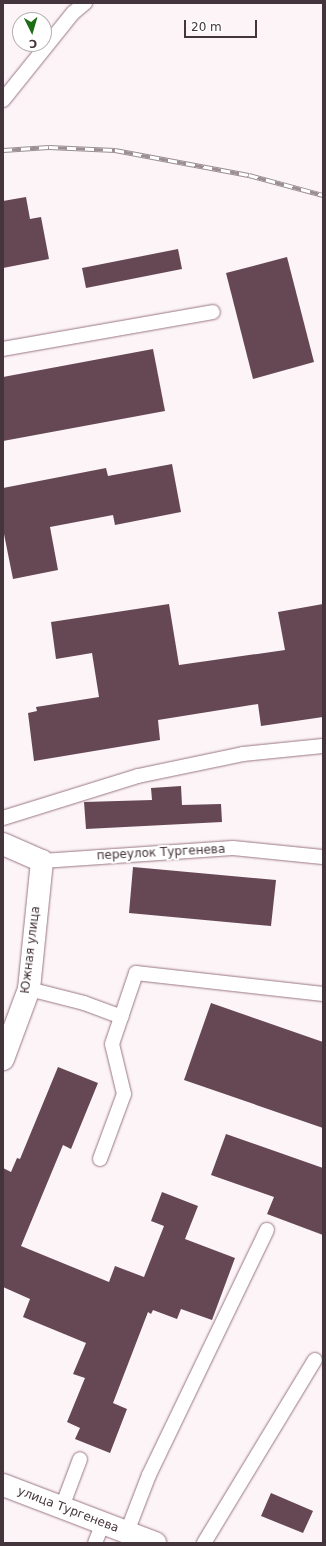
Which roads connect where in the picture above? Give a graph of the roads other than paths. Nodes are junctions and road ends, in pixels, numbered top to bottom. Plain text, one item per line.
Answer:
1 (85, 3) edge
2 (3, 100) edge
3 (213, 312) dead end
4 (3, 349) edge
5 (323, 746) edge
6 (3, 818) edge
7 (3, 844) edge
8 (323, 851) edge
9 (307, 854) junction
10 (323, 857) edge
11 (42, 861) junction
12 (28, 989) junction
13 (323, 994) edge
14 (122, 1017) junction
15 (3, 1058) edge
16 (100, 1159) dead end
17 (267, 1230) dead end
18 (315, 1360) dead end
19 (80, 1459) dead end
20 (3, 1485) edge
21 (62, 1507) junction
22 (103, 1523) junction
23 (127, 1532) junction
24 (95, 1543) edge
25 (155, 1543) edge
26 (204, 1543) edge

1 - 2 lane
3 - 4 lane
5 - 6 lane
7 - 11 street, переулок Тургенева
8 - 9 lane
9 - 10 lane, переулок Тургенева
9 - 11 lane, переулок Тургенева
11 - 12 street, Южная улица
12 - 14 lane
12 - 15 street, Южная улица
13 - 14 lane
14 - 16 lane
17 - 23 lane
18 - 26 lane
19 - 21 lane
20 - 21 street, улица Тургенева
21 - 22 street, улица Тургенева
22 - 23 street, улица Тургенева
22 - 24 lane
23 - 25 street, улица Тургенева

